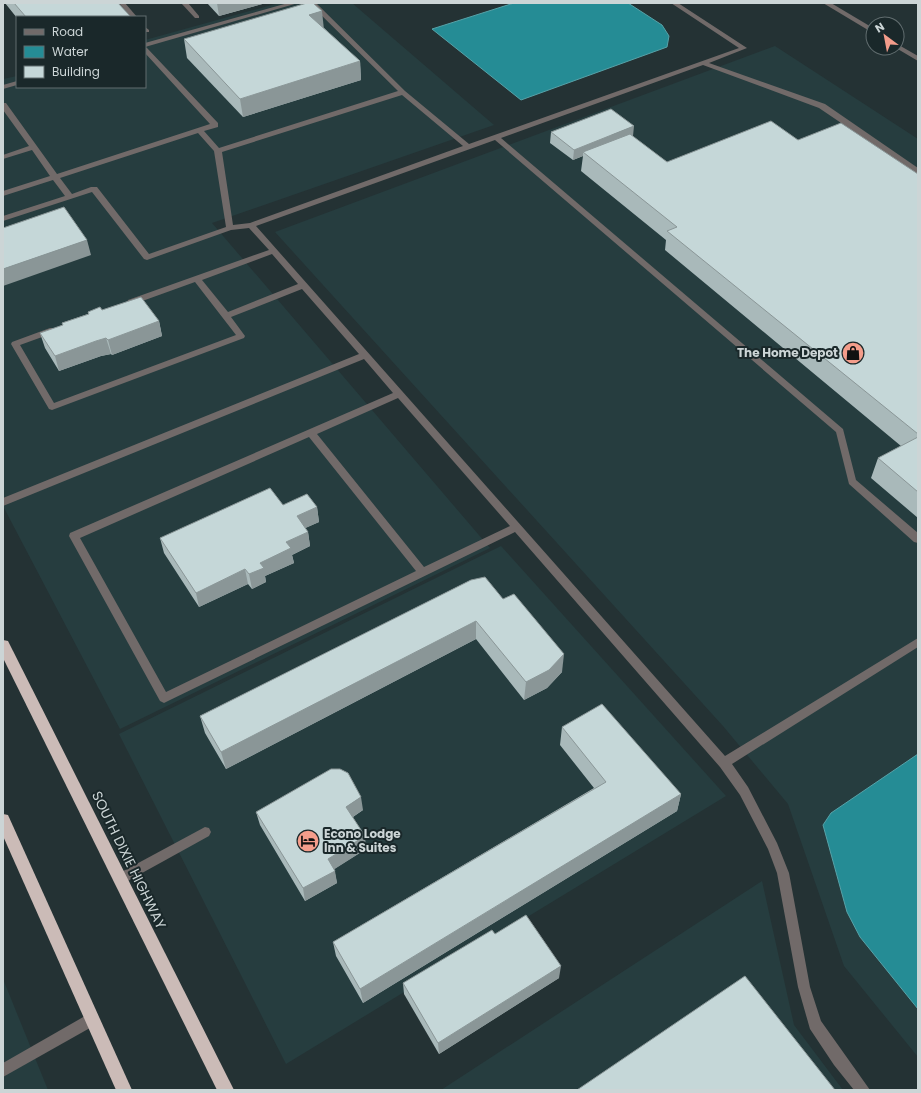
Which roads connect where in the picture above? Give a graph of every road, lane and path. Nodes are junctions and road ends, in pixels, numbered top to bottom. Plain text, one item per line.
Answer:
1 (122, 3) edge
2 (184, 3) edge
3 (296, 3) edge
4 (312, 3) edge
5 (674, 3) edge
6 (826, 3) edge
7 (133, 16) edge
8 (197, 17) dead end
9 (865, 26) edge
10 (146, 45) edge
11 (146, 50) edge
12 (905, 51) edge
13 (918, 59) edge
14 (703, 63) junction
15 (16, 83) edge
16 (3, 87) edge
17 (403, 92) junction
18 (3, 105) edge
19 (199, 130) junction
20 (496, 137) junction
21 (34, 147) junction
22 (468, 147) junction
23 (218, 151) junction
24 (3, 157) edge
25 (918, 171) edge
26 (55, 177) junction
27 (3, 194) edge
28 (70, 197) junction
29 (3, 218) edge
30 (251, 225) junction
31 (230, 228) junction
32 (274, 251) junction
33 (196, 278) junction
34 (304, 286) junction
35 (123, 304) edge
36 (226, 316) junction
37 (58, 328) edge
38 (365, 355) junction
39 (399, 394) junction
40 (311, 433) junction
41 (3, 502) edge
42 (516, 527) junction
43 (918, 539) edge
44 (423, 573) junction
45 (918, 642) edge
46 (3, 644) edge
47 (724, 763) junction
48 (3, 820) edge
49 (205, 832) dead end
50 (120, 879) junction
51 (92, 1019) junction
52 (3, 1070) edge
53 (124, 1090) edge
54 (226, 1090) edge
55 (863, 1090) edge

1 - 7 street
2 - 8 street
3 - 10 street
4 - 17 street
5 - 14 street
6 - 9 street
11 - 19 street
12 - 13 street
14 - 20 street
14 - 25 street
15 - 16 street
17 - 22 street
17 - 23 street
18 - 21 street
19 - 23 street
19 - 26 street
20 - 22 street
20 - 43 street
21 - 24 street
21 - 26 street
22 - 30 street
23 - 31 street
26 - 27 street
26 - 28 street
28 - 29 street
28 - 31 street
30 - 31 street
30 - 32 street
32 - 33 street
32 - 34 street
33 - 35 street
33 - 36 street
34 - 36 street
34 - 38 street
36 - 37 street
38 - 39 street
38 - 41 street
39 - 40 street
39 - 42 street
40 - 44 street
40 - 44 street
42 - 44 street
42 - 47 street
45 - 47 street
46 - 50 highway, SOUTH DIXIE HIGHWAY
47 - 55 street
48 - 51 highway
49 - 50 street
50 - 54 highway, SOUTH DIXIE HIGHWAY
51 - 52 street
51 - 53 highway

